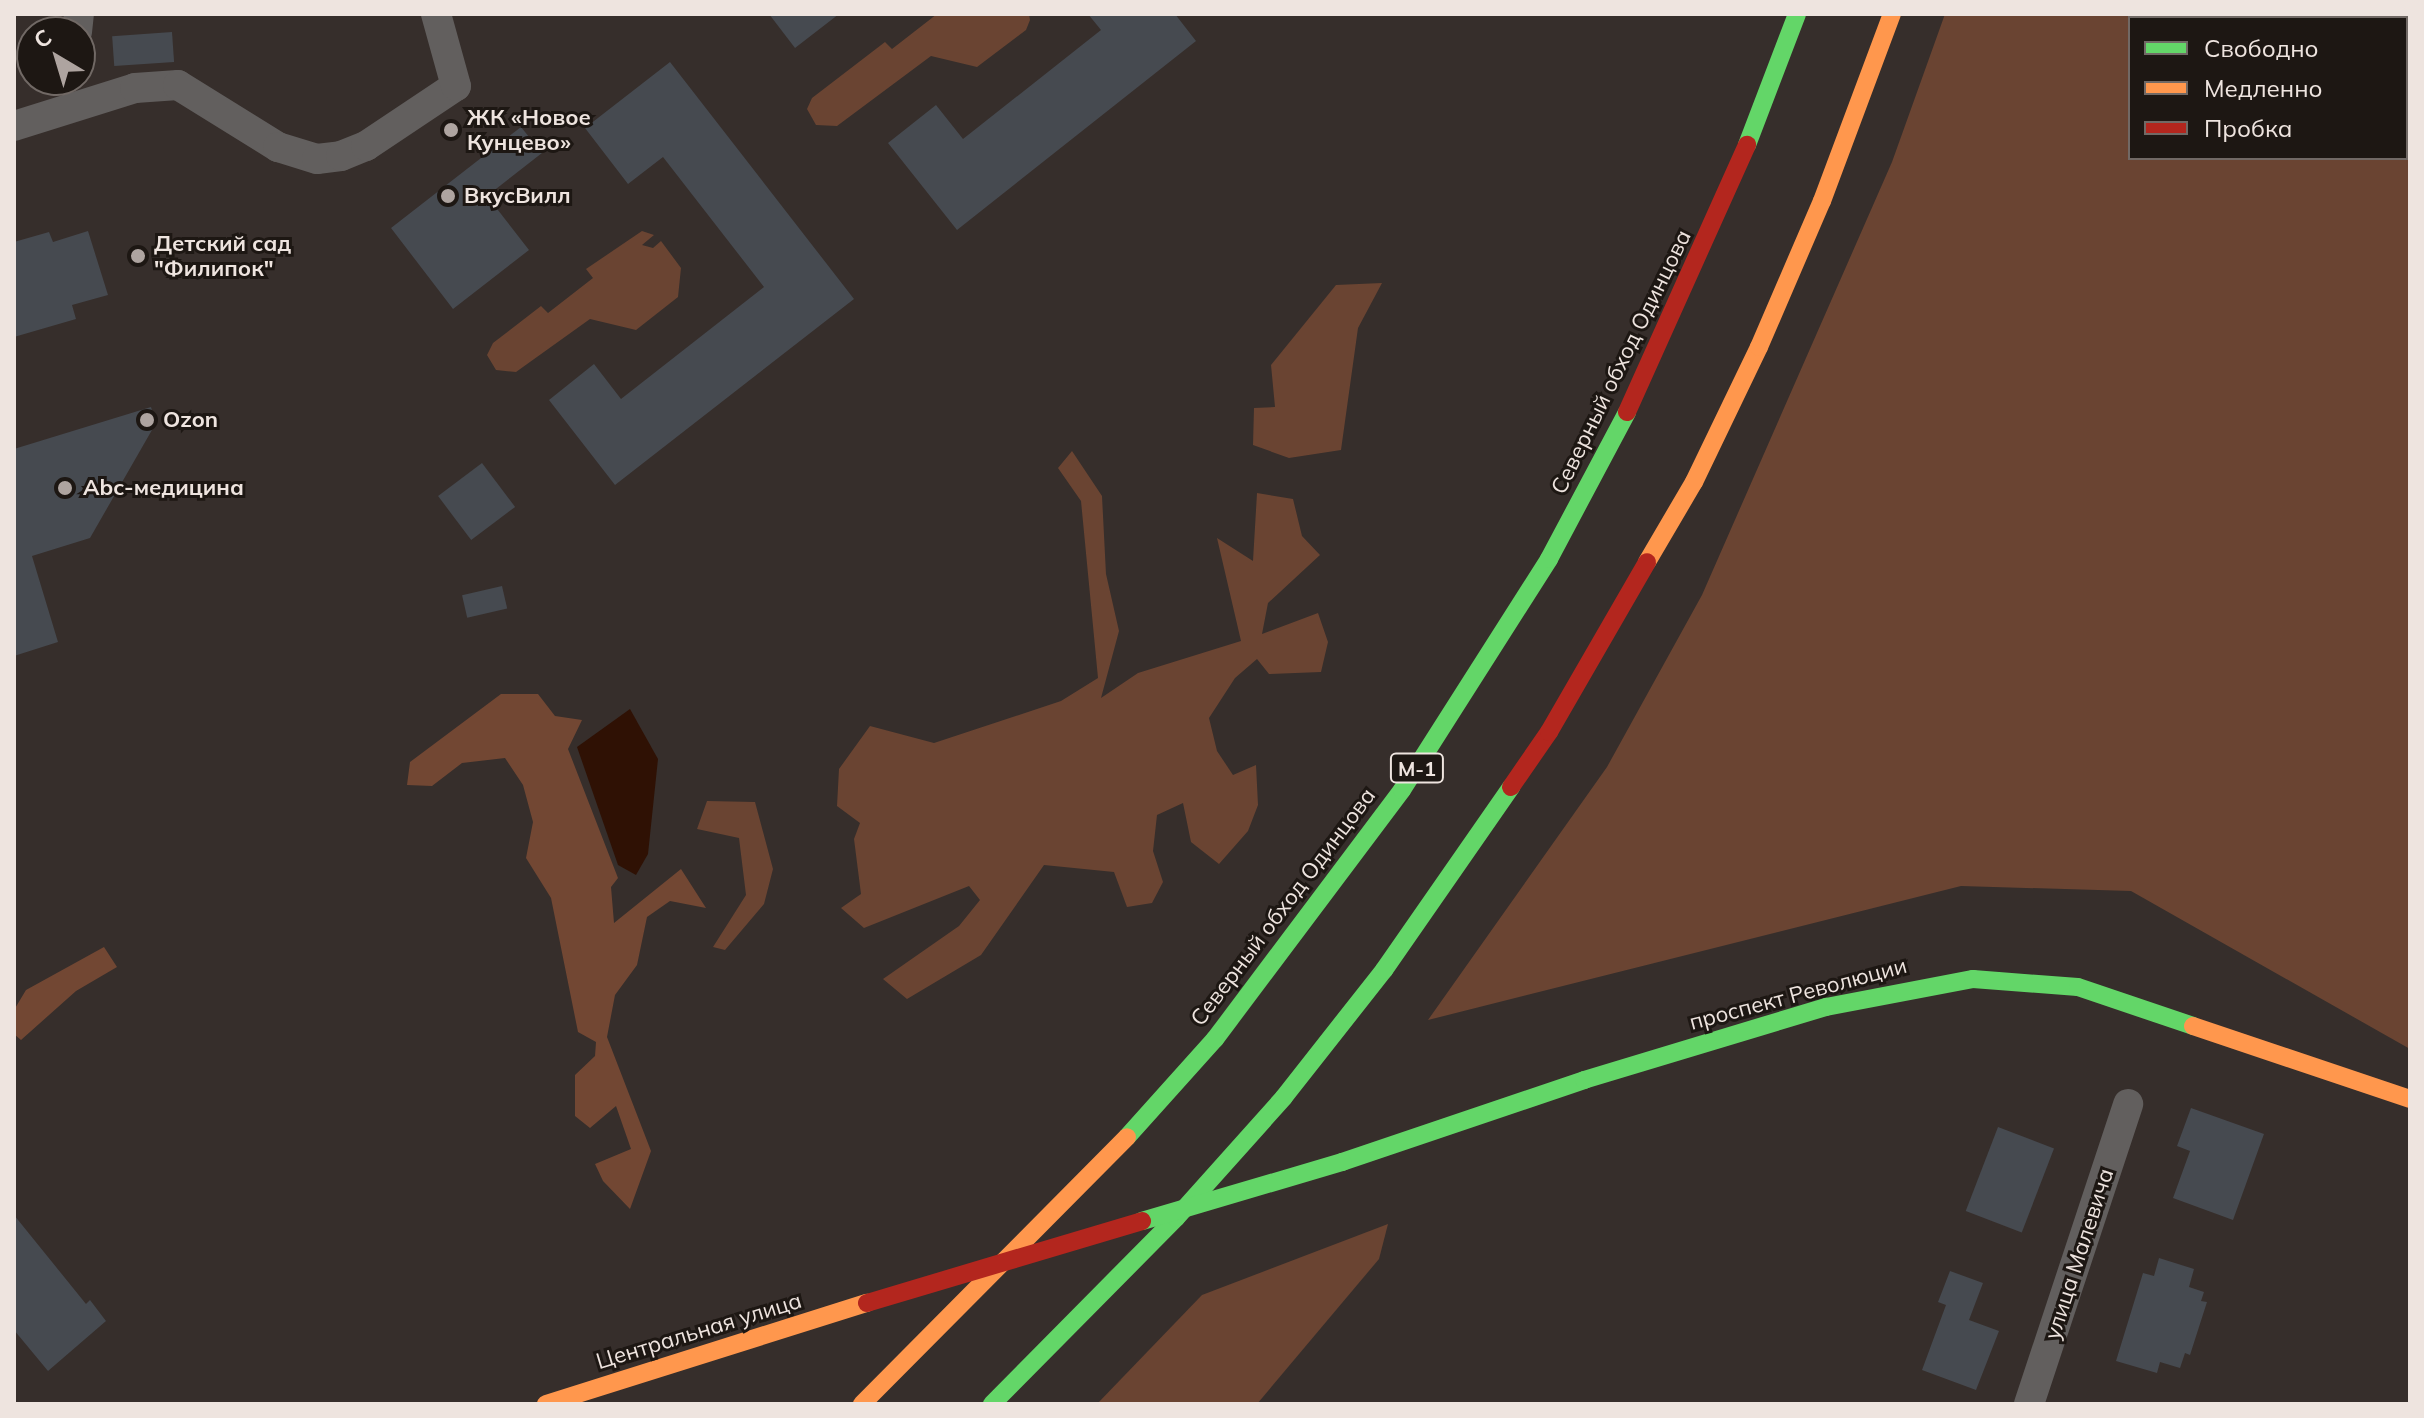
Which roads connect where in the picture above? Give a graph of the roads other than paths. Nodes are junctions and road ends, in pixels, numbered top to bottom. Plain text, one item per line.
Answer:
1 (436, 14) edge
2 (1797, 14) edge
3 (1892, 14) edge
4 (96, 92) edge
5 (67, 96) edge
6 (14, 126) edge
7 (2410, 1099) edge
8 (2128, 1104) dead end
9 (1342, 1162) joint
10 (2036, 1402) edge
11 (546, 1404) edge
12 (862, 1404) edge
13 (992, 1404) edge

1 - 4 street
2 - 12 main road, Северный обход Одинцова / М-1
3 - 13 main road
5 - 6 street
7 - 9 main road, проспект Революции
8 - 10 street, улица Малевича
9 - 11 main road, Центральная улица, bridge

